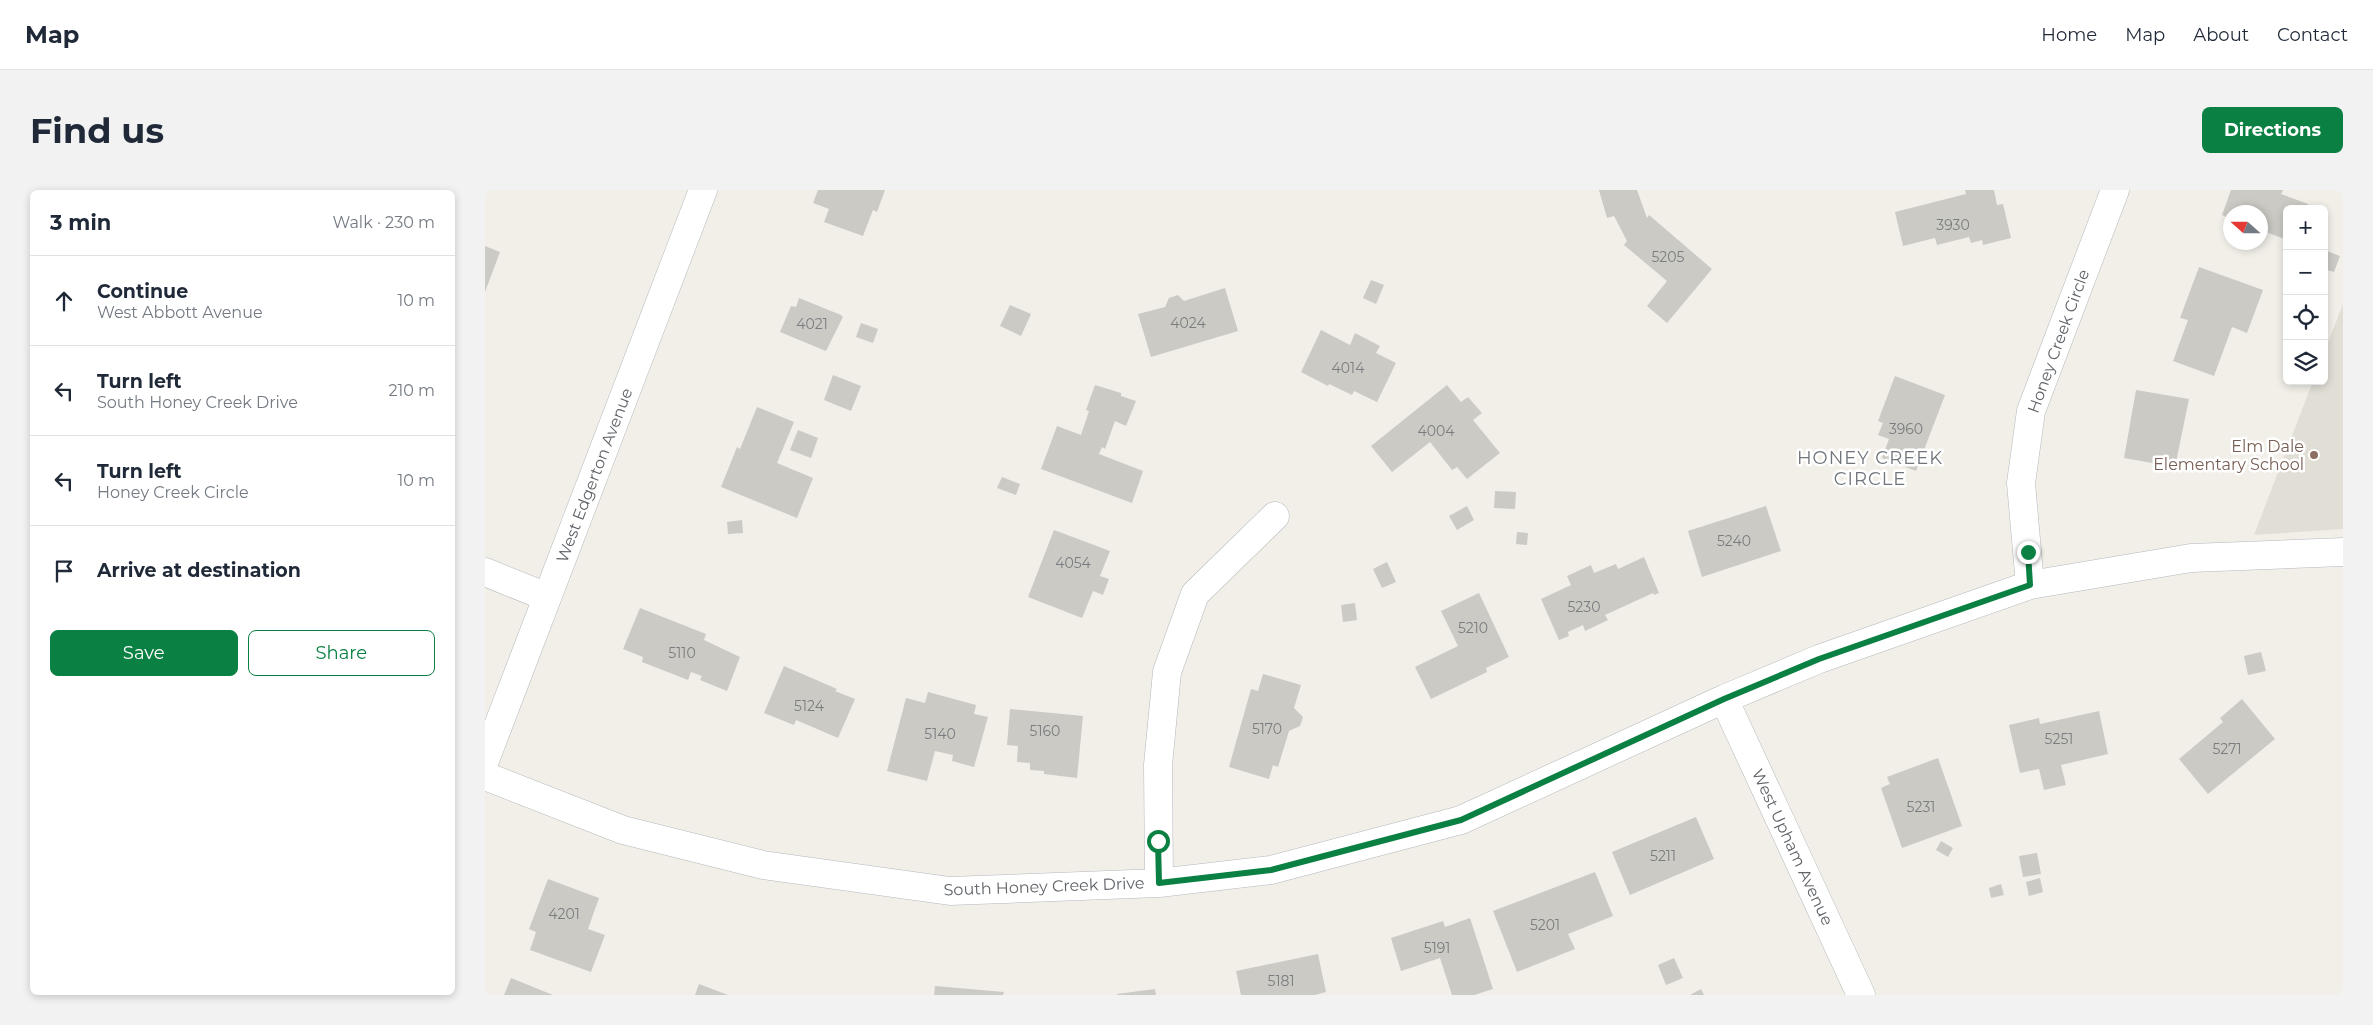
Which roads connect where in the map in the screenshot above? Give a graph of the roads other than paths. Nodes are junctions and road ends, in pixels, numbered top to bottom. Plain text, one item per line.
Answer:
1 (703, 190) edge
2 (2115, 190) edge
3 (1275, 516) dead end
4 (2343, 552) edge
5 (485, 572) edge
6 (2030, 585) junction
7 (547, 597) junction
8 (1724, 699) junction
9 (485, 760) edge
10 (485, 776) edge
11 (1159, 883) junction
12 (1861, 995) edge

1 - 7 street, West Edgerton Avenue
2 - 6 street, Honey Creek Circle
3 - 11 street
4 - 6 street, South Honey Creek Drive
5 - 7 street
6 - 8 street, South Honey Creek Drive
7 - 9 street, West Edgerton Avenue
8 - 11 street, South Honey Creek Drive
8 - 12 street, West Upham Avenue
10 - 11 street, South Honey Creek Drive

